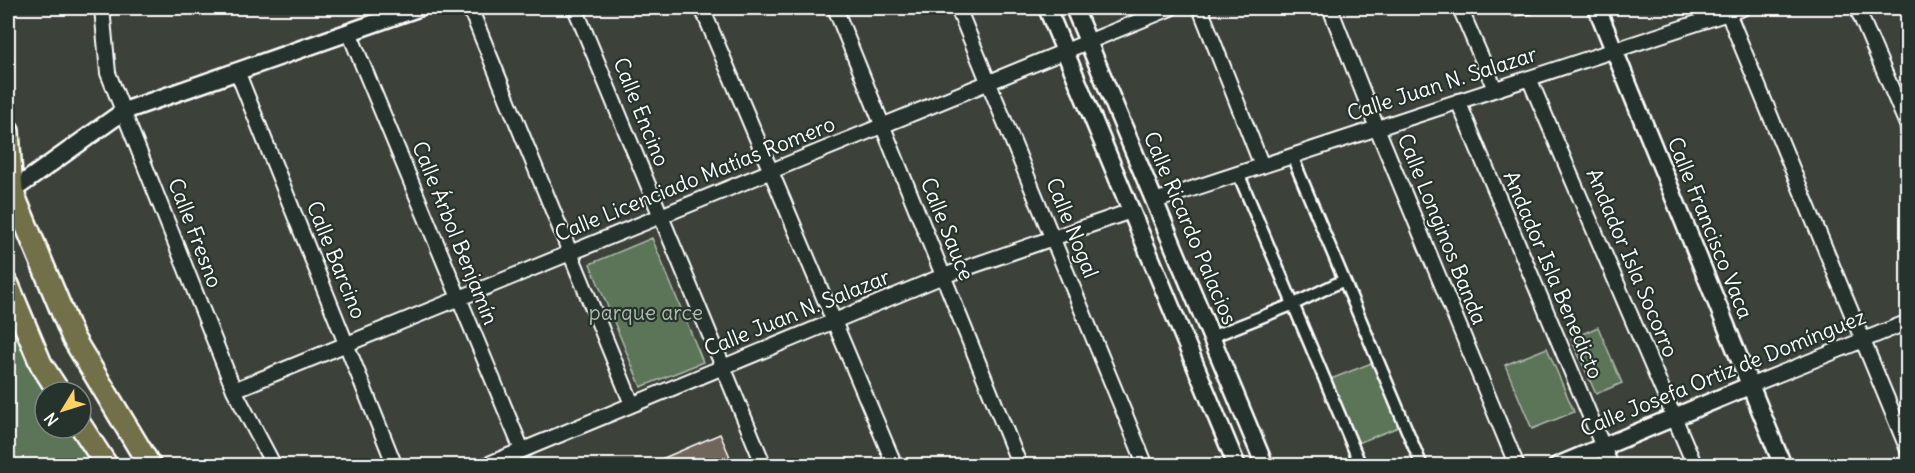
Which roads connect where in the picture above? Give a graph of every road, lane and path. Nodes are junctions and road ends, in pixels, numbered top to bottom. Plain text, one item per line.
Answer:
1 (102, 8) edge
2 (418, 8) edge
3 (470, 8) edge
4 (575, 8) edge
5 (702, 8) edge
6 (835, 8) edge
7 (958, 8) edge
8 (1047, 8) edge
9 (1074, 8) edge
10 (1171, 8) edge
11 (1200, 8) edge
12 (1330, 8) edge
13 (1460, 8) edge
14 (1597, 8) edge
15 (1743, 8) edge
16 (1857, 8) edge
17 (1727, 10) edge
18 (349, 32) junction
19 (1088, 41) junction
20 (1615, 50) junction
21 (1065, 51) junction
22 (237, 71) junction
23 (1529, 78) junction
24 (989, 82) junction
25 (1495, 89) junction
26 (1458, 101) junction
27 (124, 111) junction
28 (883, 125) junction
29 (1908, 127) edge
30 (1377, 128) junction
31 (8, 131) edge
32 (1292, 156) junction
33 (1262, 166) junction
34 (771, 171) junction
35 (1238, 173) junction
36 (10, 193) edge
37 (1155, 201) junction
38 (1131, 211) junction
39 (661, 216) junction
40 (1052, 237) junction
41 (570, 252) junction
42 (943, 276) junction
43 (1344, 280) junction
44 (8, 285) edge
45 (459, 298) junction
46 (1294, 304) junction
47 (833, 320) junction
48 (1908, 322) edge
49 (1211, 337) junction
50 (1863, 340) junction
51 (346, 344) junction
52 (723, 366) junction
53 (51, 380) edge
54 (1749, 386) junction
55 (234, 390) junction
56 (632, 404) junction
57 (1675, 417) junction
58 (90, 440) edge
59 (1603, 447) junction
60 (522, 450) junction
61 (1908, 450) edge
62 (107, 465) edge
63 (150, 465) edge
64 (274, 465) edge
65 (395, 465) edge
66 (484, 465) edge
67 (764, 465) edge
68 (895, 465) edge
69 (1020, 465) edge
70 (1146, 465) edge
71 (1237, 465) edge
72 (1264, 465) edge
73 (1361, 465) edge
74 (1422, 465) edge
75 (1517, 465) edge
76 (1557, 465) edge
77 (1611, 465) edge
78 (1695, 465) edge
79 (1783, 465) edge

1 - 27 street, Calle Fresno
2 - 18 street
3 - 41 street
4 - 39 street, Calle Encino
5 - 34 street
6 - 28 street, Calle Sauce
7 - 24 street, Calle Nogal
8 - 21 street
9 - 19 street, Calle Ricardo Palacios
10 - 19 street, Calle Licenciado Matías Romero
11 - 33 street
12 - 30 street, Calle Longinos Banda
13 - 25 street
14 - 20 street, Calle Francisco Vaca
15 - 17 street, Calle Juan N. Salazar
16 - 29 street
17 - 20 street, Calle Juan N. Salazar
17 - 50 street
18 - 22 street
18 - 45 street, Calle Árbol Benjamín
19 - 21 street, Calle Licenciado Matías Romero
19 - 37 street, Calle Ricardo Palacios
20 - 23 street, Calle Juan N. Salazar
20 - 54 street, Calle Francisco Vaca
21 - 24 street, Calle Licenciado Matías Romero
21 - 38 street
22 - 27 street
22 - 51 street, Calle Barcino
23 - 25 street, Calle Juan N. Salazar
23 - 57 street, Andador Isla Socorro
24 - 28 street, Calle Licenciado Matías Romero
24 - 40 street, Calle Nogal
25 - 26 street, Calle Juan N. Salazar
26 - 30 street, Calle Juan N. Salazar
26 - 59 street, Andador Isla Benedicto
27 - 36 street
27 - 55 street, Calle Fresno
28 - 34 street, Calle Licenciado Matías Romero
28 - 42 street, Calle Sauce
30 - 32 street, Calle Juan N. Salazar
30 - 75 street, Calle Longinos Banda
31 - 36 main road
32 - 33 street, Calle Juan N. Salazar
32 - 43 street
33 - 35 street, Calle Juan N. Salazar
34 - 39 street, Calle Licenciado Matías Romero
34 - 47 street
35 - 37 street, Calle Juan N. Salazar
35 - 46 street
36 - 63 main road
37 - 49 street, Calle Ricardo Palacios
38 - 40 street, Calle Juan N. Salazar
38 - 71 street
39 - 41 street, Calle Licenciado Matías Romero
39 - 52 street, Calle Encino
40 - 42 street, Calle Juan N. Salazar
40 - 70 street, Calle Nogal
41 - 45 street, Calle Licenciado Matías Romero
41 - 56 street
42 - 47 street, Calle Juan N. Salazar
42 - 69 street, Calle Sauce
43 - 46 street
43 - 74 street
44 - 53 main road
45 - 51 street, Calle Licenciado Matías Romero
45 - 60 street, Calle Árbol Benjamín
46 - 49 street
46 - 73 street
47 - 52 street, Calle Juan N. Salazar
47 - 68 street
48 - 50 street, Calle Josefa Ortiz de Domínguez
49 - 72 street, Calle Ricardo Palacios
50 - 54 street, Calle Josefa Ortiz de Domínguez
50 - 61 street
51 - 55 street, Calle Licenciado Matías Romero
51 - 65 street, Calle Barcino
52 - 56 street, Calle Juan N. Salazar
52 - 67 street, Calle Encino
54 - 57 street, Calle Josefa Ortiz de Domínguez
54 - 79 street, Calle Francisco Vaca
55 - 64 street, Calle Fresno
56 - 60 street, Calle Juan N. Salazar
57 - 59 street, Calle Josefa Ortiz de Domínguez
57 - 78 street, Andador Isla Socorro
58 - 62 main road
59 - 76 street, Calle Josefa Ortiz de Domínguez
59 - 77 street, Andador Isla Benedicto
60 - 66 street, Calle Juan N. Salazar

